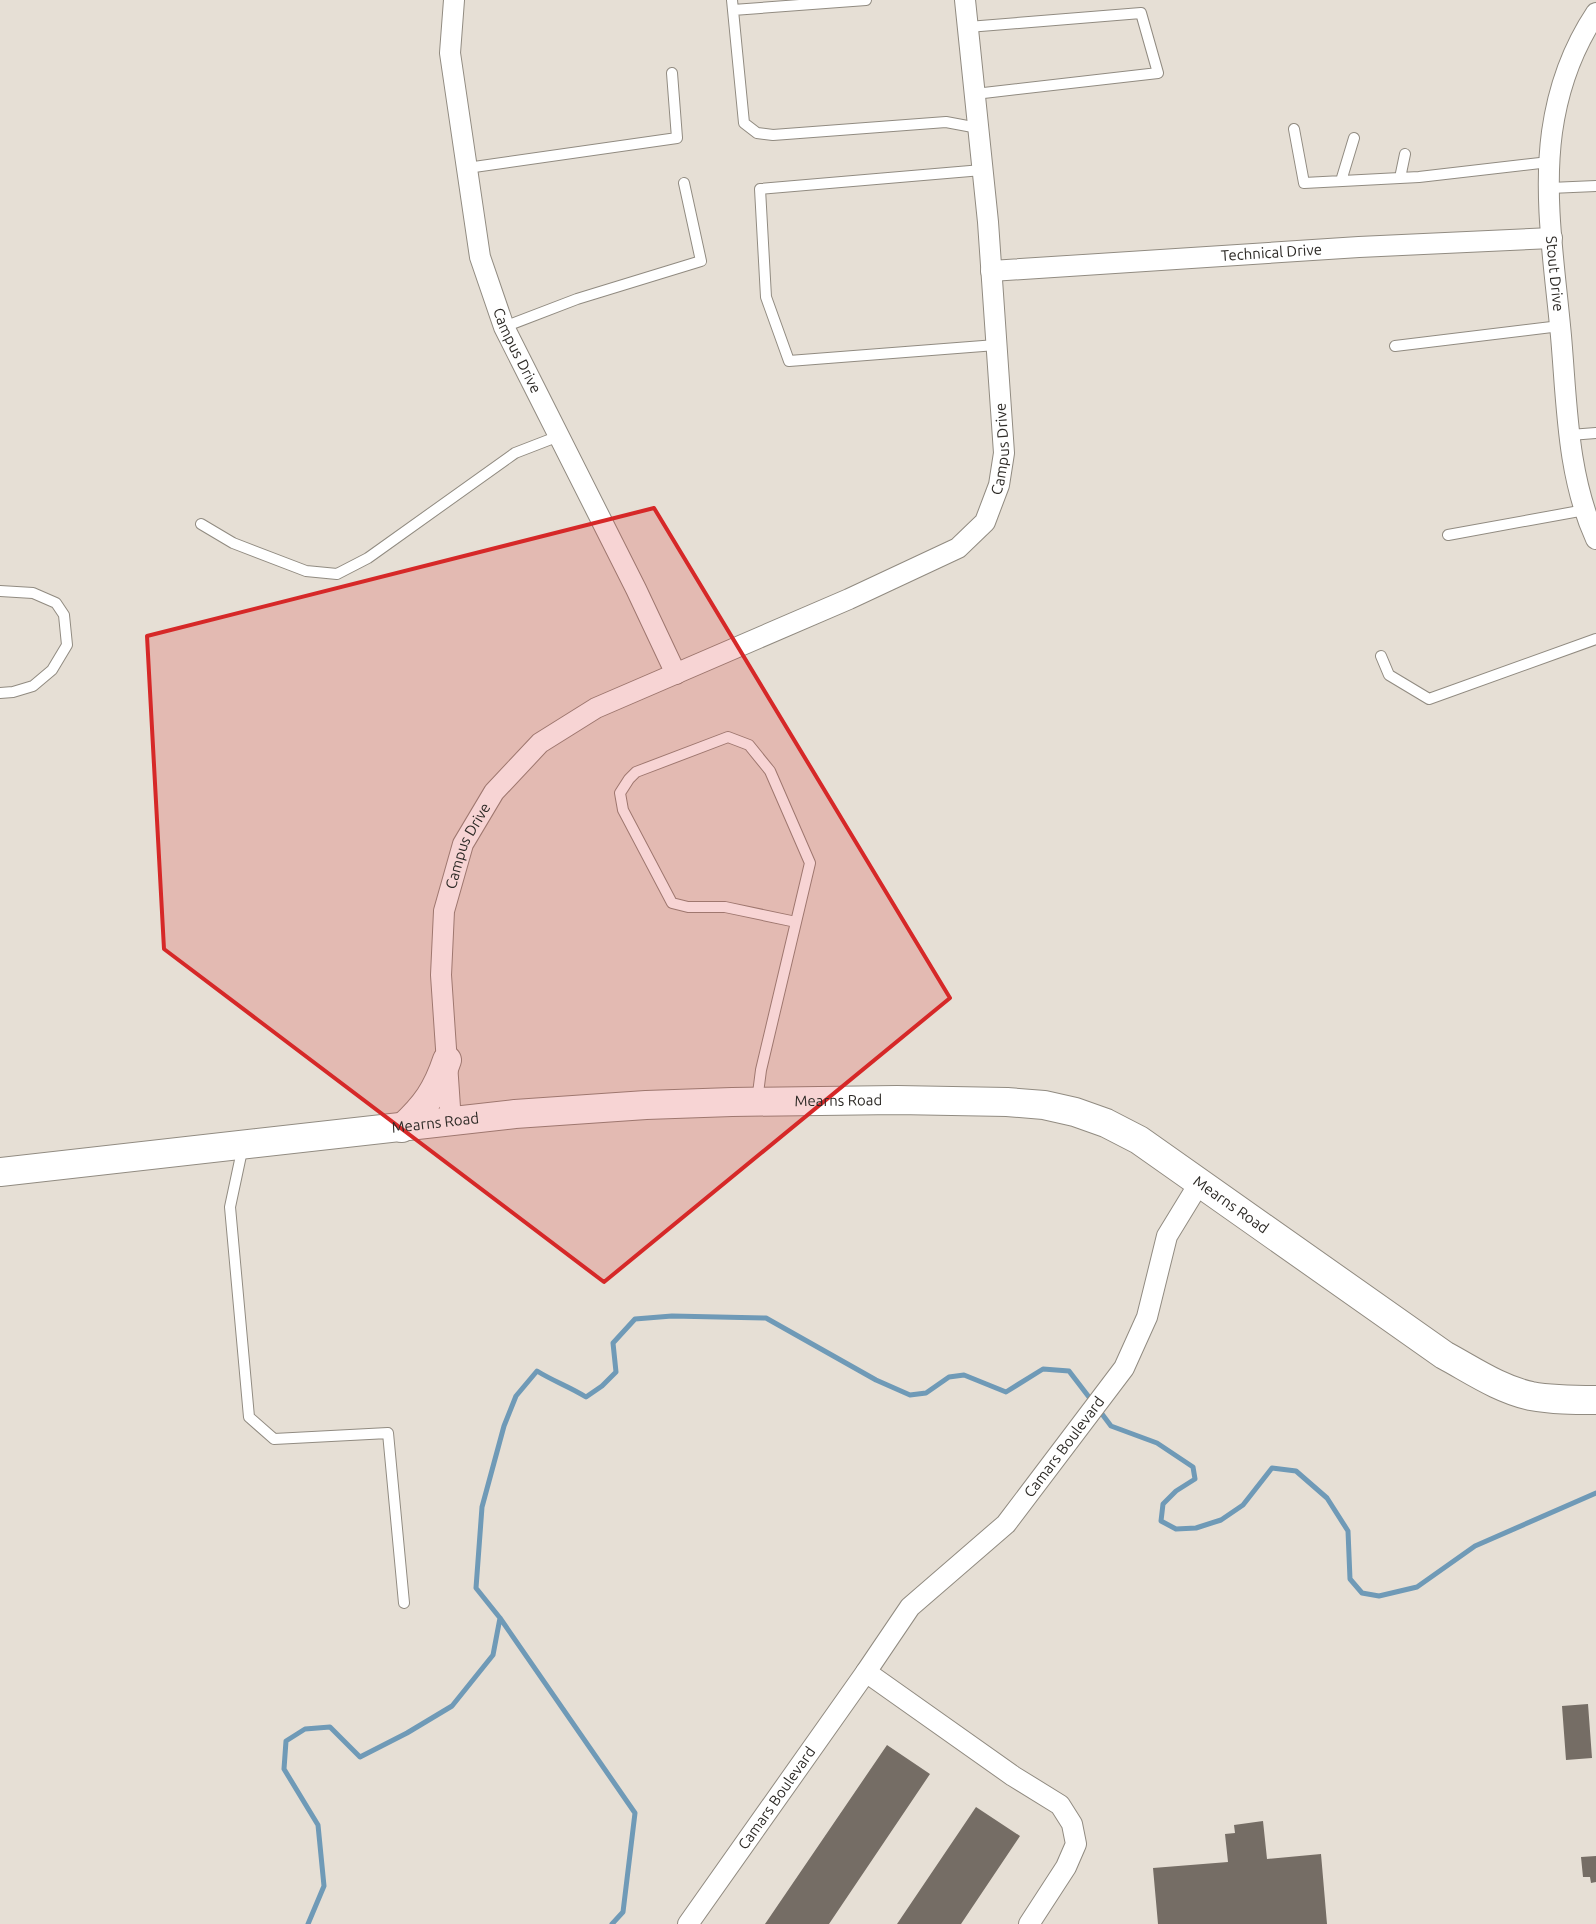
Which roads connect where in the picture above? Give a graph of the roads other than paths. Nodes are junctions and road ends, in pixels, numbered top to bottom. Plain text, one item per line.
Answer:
1 (454, 0) edge
2 (866, 0) edge
3 (965, 0) edge
4 (733, 5) edge
5 (1596, 13) edge
6 (968, 27) junction
7 (672, 73) dead end
8 (975, 94) junction
9 (978, 128) junction
10 (1294, 129) dead end
11 (1354, 138) dead end
12 (1405, 154) dead end
13 (1549, 162) junction
14 (467, 168) junction
15 (982, 170) junction
16 (1400, 178) junction
17 (1341, 181) junction
18 (684, 183) dead end
19 (1596, 186) edge
20 (1550, 188) junction
21 (1552, 238) junction
22 (991, 271) junction
23 (1560, 326) junction
24 (504, 327) junction
25 (996, 345) junction
26 (1395, 346) dead end
27 (1596, 432) edge
28 (1570, 435) junction
29 (559, 436) junction
30 (1585, 510) junction
31 (201, 524) dead end
32 (1448, 535) dead end
33 (1596, 539) edge
34 (0, 591) edge
35 (1596, 639) edge
36 (1381, 656) dead end
37 (676, 674) junction
38 (0, 693) edge
39 (796, 922) junction
40 (447, 1060) junction
41 (757, 1102) junction
42 (451, 1122) junction
43 (402, 1128) junction
44 (244, 1145) junction
45 (0, 1172) edge
46 (1200, 1182) junction
47 (1596, 1400) edge
48 (404, 1603) dead end
49 (866, 1672) junction
50 (688, 1924) edge
51 (1029, 1924) edge

1 - 14 street, Campus Drive
2 - 4 lane
3 - 6 street, Campus Drive
4 - 9 lane
5 - 13 street, Stout Drive
6 - 8 street, Campus Drive
6 - 8 lane
7 - 14 lane
8 - 9 street, Campus Drive
9 - 15 street, Campus Drive
10 - 17 lane
11 - 17 lane
12 - 16 lane
13 - 16 lane
13 - 20 street, Stout Drive
14 - 24 street, Campus Drive
15 - 22 street, Campus Drive
15 - 25 lane
16 - 17 lane
18 - 24 lane
19 - 20 lane
20 - 21 street, Stout Drive
21 - 22 street, Technical Drive
21 - 23 street, Stout Drive
22 - 25 street, Campus Drive
23 - 26 lane
23 - 28 street, Stout Drive
24 - 29 street, Campus Drive
25 - 37 street, Campus Drive
27 - 28 lane
28 - 30 street, Stout Drive
29 - 31 lane
29 - 37 street, Campus Drive
30 - 32 lane
30 - 33 street, Stout Drive
34 - 38 lane
35 - 36 lane
37 - 40 street, Campus Drive
39 - 39 lane
39 - 41 lane
40 - 42 street, Campus Drive
40 - 43 street
41 - 42 street, Mearns Road
41 - 46 street, Mearns Road
42 - 43 street, Mearns Road
43 - 44 street, Mearns Road
44 - 45 street, Mearns Road
44 - 48 lane
46 - 47 street, Mearns Road
46 - 49 street, Camars Boulevard
49 - 50 street, Camars Boulevard
49 - 51 street

